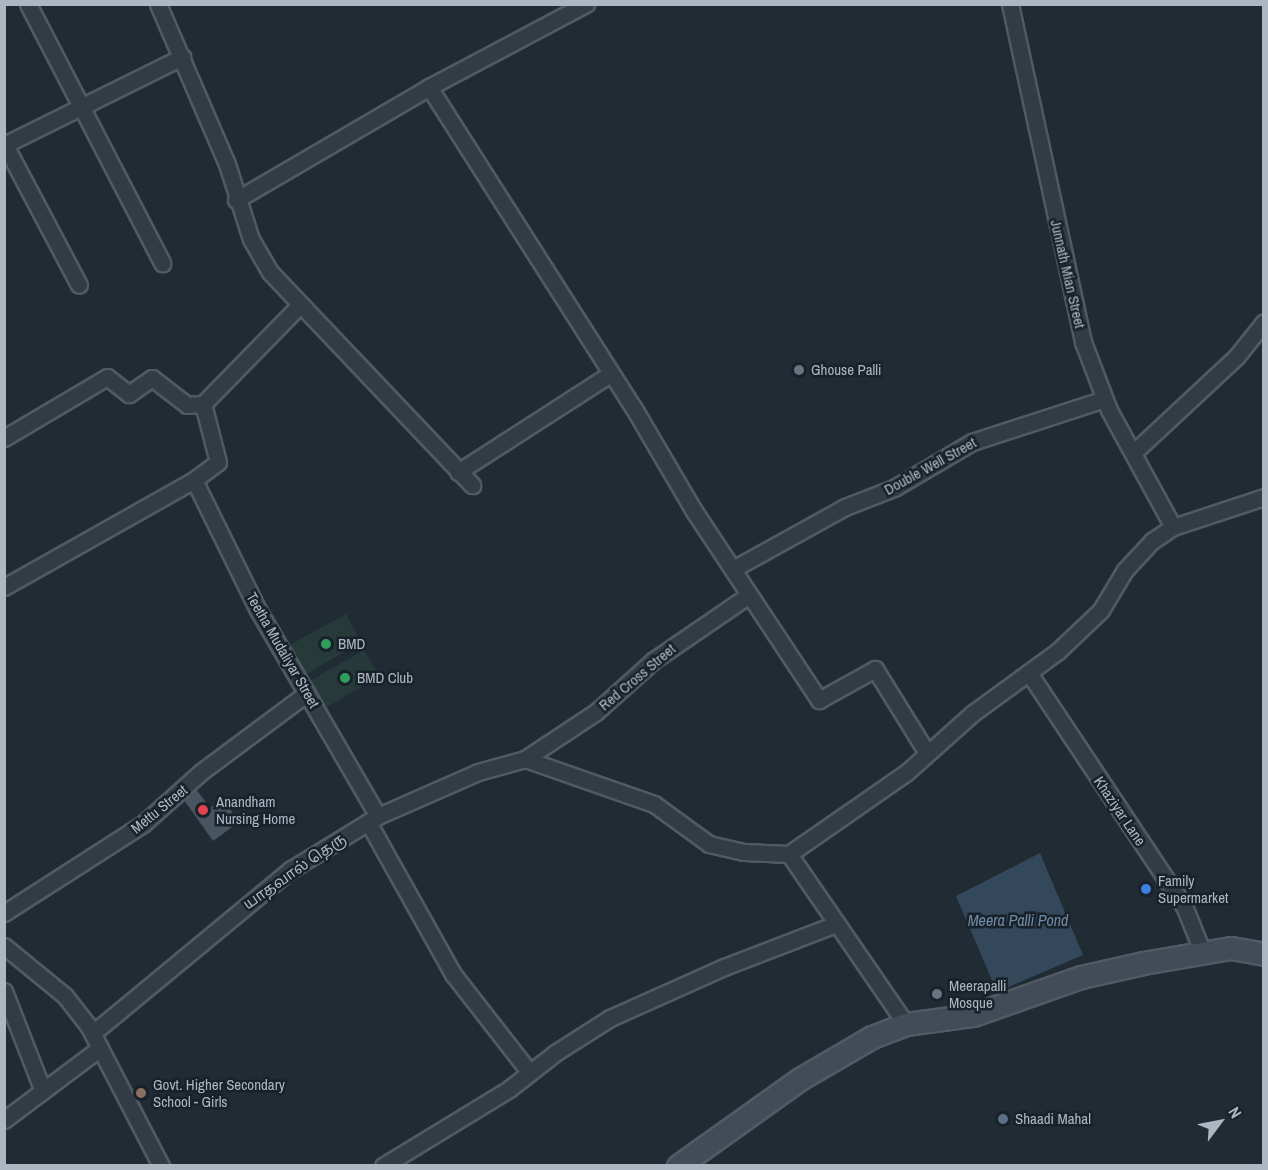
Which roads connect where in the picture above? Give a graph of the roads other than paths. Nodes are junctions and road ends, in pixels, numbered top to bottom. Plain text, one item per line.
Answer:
1 (28, 4) edge
2 (158, 4) edge
3 (586, 4) edge
4 (1010, 4) edge
5 (182, 57) junction
6 (429, 87) junction
7 (80, 109) junction
8 (5, 145) edge
9 (236, 200) junction
10 (162, 263) dead end
11 (79, 285) dead end
12 (298, 307) junction
13 (1263, 322) edge
14 (610, 374) junction
15 (1104, 399) junction
16 (203, 404) junction
17 (4, 438) edge
18 (1132, 453) junction
19 (458, 472) junction
20 (194, 480) junction
21 (472, 485) dead end
22 (1263, 497) edge
23 (1173, 527) junction
24 (733, 569) junction
25 (4, 587) edge
26 (749, 595) junction
27 (1029, 673) junction
28 (306, 693) junction
29 (927, 753) junction
30 (525, 759) junction
31 (373, 819) junction
32 (789, 854) junction
33 (4, 913) edge
34 (837, 924) junction
35 (4, 946) edge
36 (1203, 953) junction
37 (1263, 954) edge
38 (4, 991) edge
39 (906, 1024) junction
40 (97, 1041) junction
41 (530, 1073) junction
42 (43, 1091) junction
43 (4, 1120) edge
44 (160, 1166) edge
45 (383, 1166) edge
46 (678, 1166) edge

1 - 7 street
2 - 5 street
3 - 6 street
4 - 15 street, Junnath Mian Street
5 - 7 street
5 - 9 street
6 - 9 street
6 - 14 street
7 - 8 street
7 - 10 street
8 - 11 street
9 - 12 street
12 - 16 street
12 - 19 street
13 - 18 street
14 - 19 street
14 - 24 street
15 - 18 street, Junnath Mian Street
15 - 24 street, Double Well Street
16 - 17 street
16 - 20 street
18 - 23 street, Junnath Mian Street
19 - 21 street
20 - 25 street
20 - 28 street, Teetha Mudaliyar Street
22 - 23 street
23 - 27 street
24 - 26 street
26 - 29 street
26 - 30 street, Red Cross Street
27 - 29 street
27 - 36 street, Khaziyar Lane
28 - 31 street, Teetha Mudaliyar Street
28 - 33 street, Mettu Street
29 - 32 street
30 - 31 street, யாதவால் தெரு
30 - 32 street
31 - 40 street, யாதவால் தெரு
31 - 41 street, Teetha Mudaliyar Street
32 - 34 street
34 - 39 street
34 - 41 street
35 - 40 street
36 - 37 street
36 - 39 street
38 - 42 street
39 - 46 street
40 - 42 street, யாதவால் தெரு
40 - 44 street
41 - 45 street
42 - 43 street, யாதவால் தெரு

